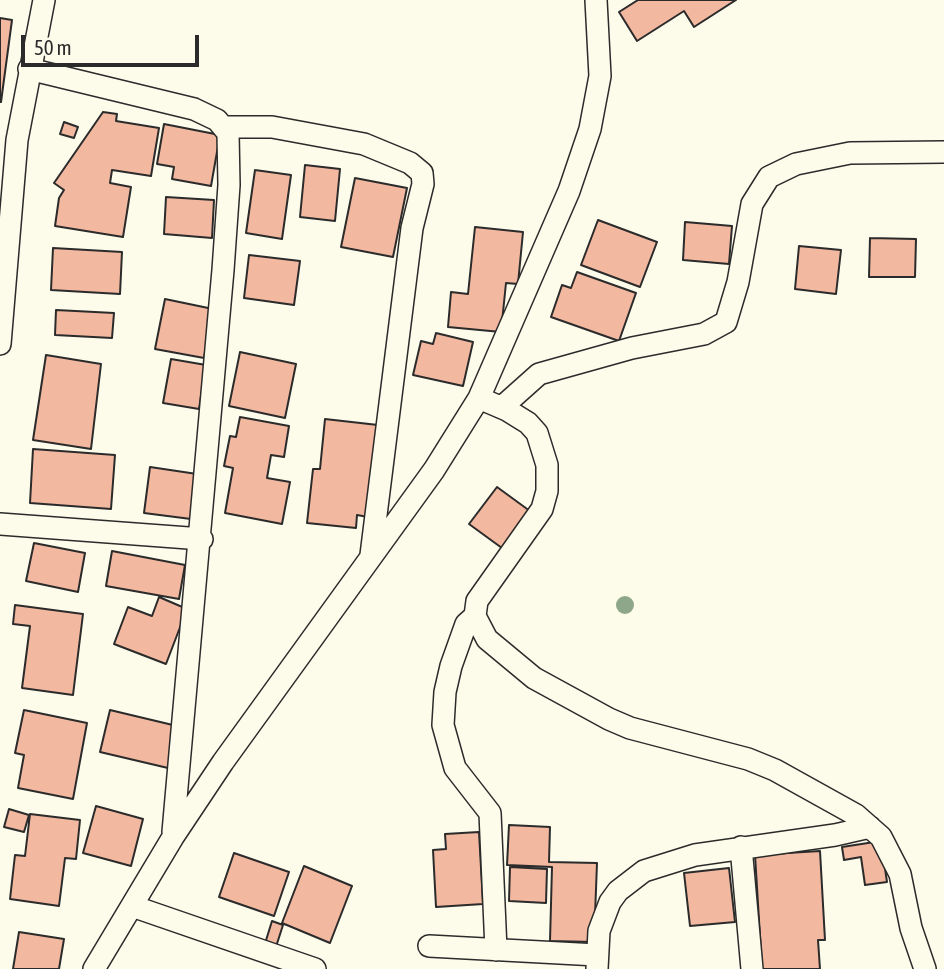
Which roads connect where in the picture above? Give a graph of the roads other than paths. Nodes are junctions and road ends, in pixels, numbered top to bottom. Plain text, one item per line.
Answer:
1 (44, 0) edge
2 (596, 0) edge
3 (29, 69) junction
4 (225, 127) junction
5 (944, 152) edge
6 (0, 336) edge
7 (0, 344) edge
8 (479, 398) junction
9 (502, 407) junction
10 (380, 478) junction
11 (400, 518) junction
12 (0, 524) edge
13 (202, 539) junction
14 (371, 557) junction
15 (475, 616) junction
16 (870, 827) junction
17 (173, 837) junction
18 (741, 847) junction
19 (132, 906) junction
20 (429, 946) dead end
21 (496, 950) junction
22 (597, 962) edge
23 (94, 969) edge
24 (315, 969) edge
25 (752, 969) edge
26 (925, 969) edge

1 - 3 street
2 - 8 street
3 - 4 street
3 - 6 street
4 - 10 street
4 - 13 street
5 - 9 street
6 - 7 street
8 - 9 street
8 - 11 street
9 - 15 street
10 - 11 street
10 - 14 street
11 - 14 street
12 - 13 street
13 - 17 street
14 - 17 street
15 - 16 street
15 - 21 street
16 - 18 street
16 - 26 street
17 - 19 street
18 - 22 street
18 - 25 street
19 - 23 street
19 - 24 street
20 - 21 street
21 - 22 street

